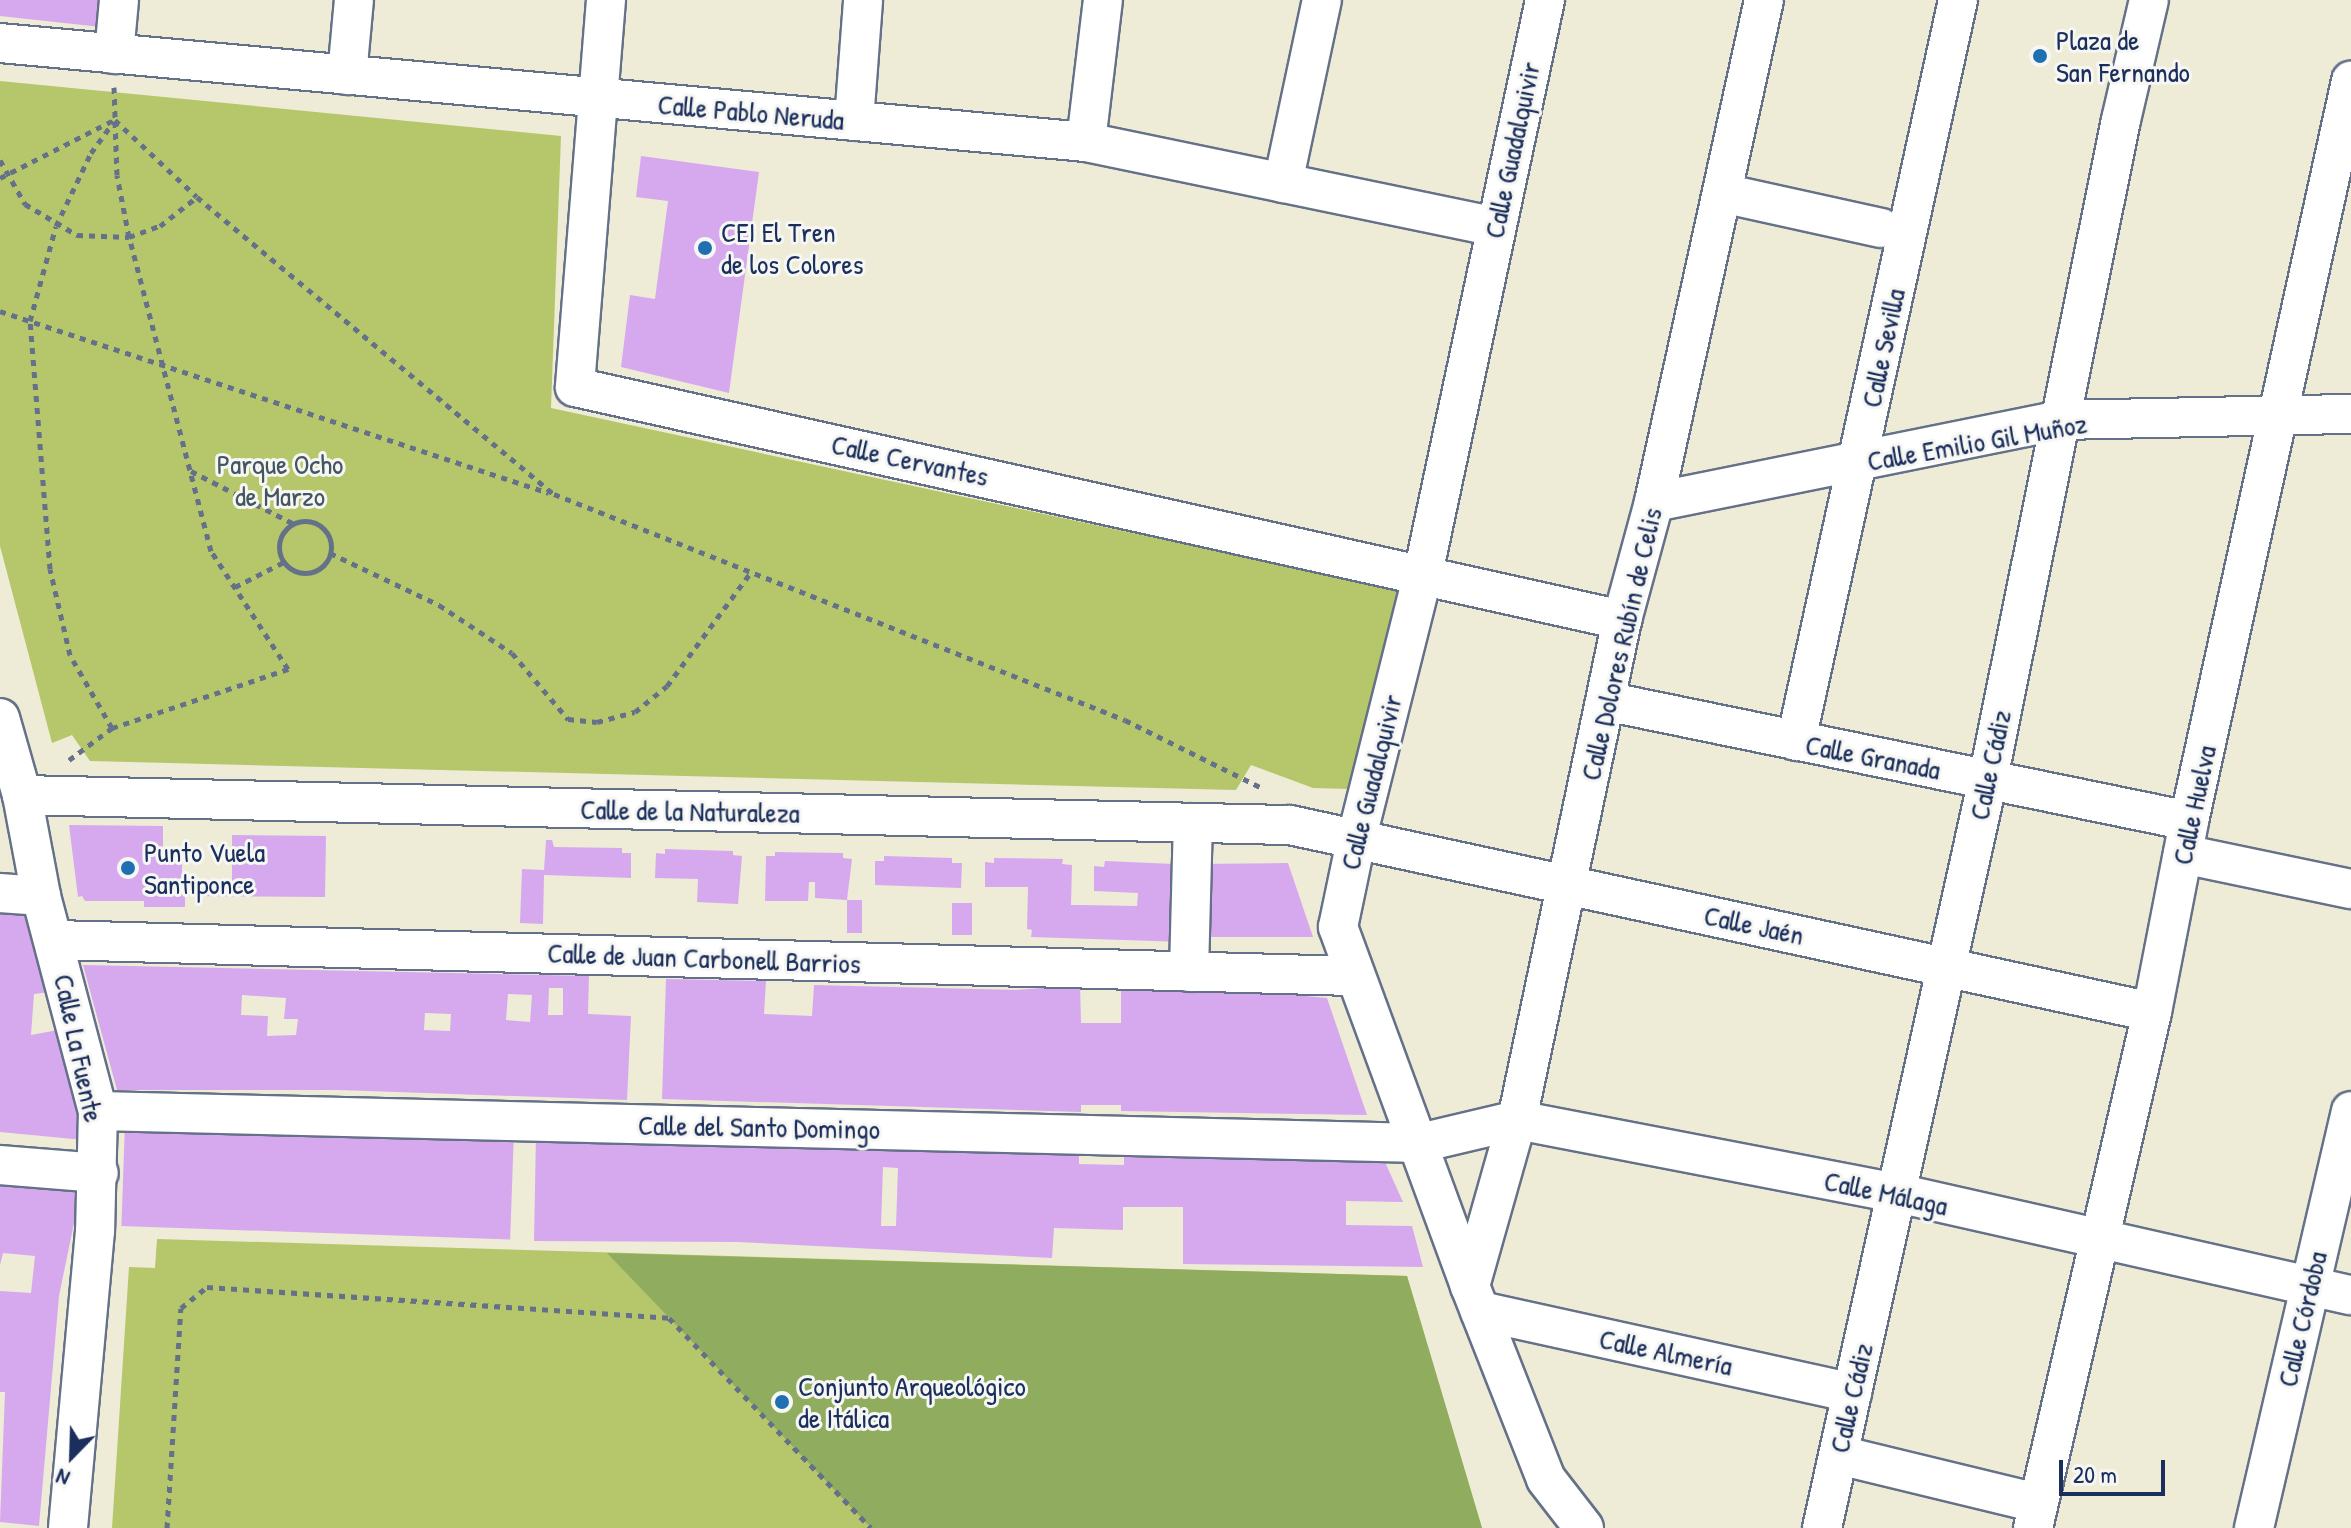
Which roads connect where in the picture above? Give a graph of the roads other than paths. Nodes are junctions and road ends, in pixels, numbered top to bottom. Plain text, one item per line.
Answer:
1 (119, 0) edge
2 (354, 0) edge
3 (606, 0) edge
4 (863, 0) edge
5 (1103, 0) edge
6 (1322, 0) edge
7 (1545, 0) edge
8 (1764, 0) edge
9 (1958, 0) edge
10 (2149, 0) edge
11 (0, 43) edge
12 (114, 54) junction
13 (347, 75) junction
14 (2351, 81) edge
15 (597, 98) junction
16 (854, 121) junction
17 (1086, 142) junction
18 (1283, 183) junction
19 (1722, 193) junction
20 (1495, 227) junction
21 (1881, 228) dead end
22 (2351, 414) edge
23 (2280, 415) junction
24 (2060, 420) junction
25 (1858, 463) junction
26 (1654, 502) junction
27 (1423, 574) junction
28 (1622, 620) junction
29 (1605, 701) junction
30 (0, 718) edge
31 (1796, 741) junction
32 (1988, 779) junction
33 (22, 795) junction
34 (1193, 823) junction
35 (2186, 837) junction
36 (1356, 841) junction
37 (1568, 886) junction
38 (2351, 889) edge
39 (0, 893) edge
40 (41, 896) junction
41 (55, 940) junction
42 (1944, 965) junction
43 (1189, 972) junction
44 (1353, 976) junction
45 (2152, 1012) junction
46 (98, 1111) junction
47 (2351, 1111) edge
48 (1517, 1120) junction
49 (1420, 1143) junction
50 (0, 1165) edge
51 (99, 1173) junction
52 (1897, 1193) junction
53 (2097, 1241) junction
54 (2310, 1287) junction
55 (2351, 1295) edge
56 (1475, 1299) junction
57 (1852, 1393) junction
58 (1839, 1455) junction
59 (2036, 1516) edge
60 (1592, 1526) edge
61 (68, 1528) edge
62 (1822, 1528) edge
63 (2254, 1528) edge

1 - 12 street
2 - 13 street
3 - 15 street, Calle Cervantes
4 - 16 street
5 - 17 street
6 - 18 street
7 - 20 street, Calle Guadalquivir
8 - 19 street, Calle Dolores Rubín de Celis
9 - 25 street, Calle Sevilla
10 - 24 street, Calle Cádiz
11 - 12 street, Calle Pablo Neruda
12 - 13 street, Calle Pablo Neruda
13 - 15 street, Calle Pablo Neruda
14 - 23 street, Calle Huelva
15 - 16 street, Calle Pablo Neruda
15 - 27 street, Calle Cervantes
16 - 17 street, Calle Pablo Neruda
17 - 18 street, Calle Pablo Neruda
18 - 20 street, Calle Pablo Neruda
19 - 21 street
19 - 26 street, Calle Dolores Rubín de Celis
20 - 27 street, Calle Guadalquivir
22 - 23 street, Calle Emilio Gil Muñoz
23 - 24 street, Calle Emilio Gil Muñoz
23 - 35 street, Calle Huelva
24 - 25 street, Calle Emilio Gil Muñoz
24 - 32 street, Calle Cádiz
25 - 26 street, Calle Emilio Gil Muñoz
25 - 31 street, Calle Sevilla
26 - 28 street, Calle Dolores Rubín de Celis
27 - 28 street, Calle Cervantes
27 - 36 street, Calle Guadalquivir
28 - 29 street, Calle Dolores Rubín de Celis
29 - 31 street, Calle Granada
29 - 37 street, Calle Dolores Rubín de Celis
30 - 33 street, Calle La Fuente
31 - 32 street, Calle Granada
32 - 35 street, Calle Granada
32 - 42 street, Calle Cádiz
33 - 34 street, Calle de la Naturaleza
33 - 40 street, Calle La Fuente
34 - 36 street, Calle de la Naturaleza
34 - 43 street
35 - 38 street, Calle Granada
35 - 45 street, Calle Huelva
36 - 37 street, Calle Jaén
36 - 44 street, Calle Guadalquivir
37 - 42 street, Calle Jaén
37 - 48 street, Calle Dolores Rubín de Celis
39 - 40 street
40 - 41 street, Calle La Fuente
41 - 43 street, Calle de Juan Carbonell Barrios
41 - 46 street, Calle La Fuente
42 - 45 street, Calle Jaén
42 - 52 street, Calle Cádiz
43 - 44 street, Calle de Juan Carbonell Barrios
44 - 49 street, Calle Guadalquivir
45 - 53 street, Calle Huelva
46 - 49 street, Calle del Santo Domingo
46 - 51 street, Calle La Fuente
47 - 54 street, Calle Córdoba
48 - 49 street, Calle Málaga
48 - 52 street, Calle Málaga
48 - 56 street, Calle Dolores Rubín de Celis
49 - 56 street, Calle Guadalquivir
50 - 51 street
51 - 61 street, Calle La Fuente
52 - 53 street, Calle Málaga
52 - 57 street, Calle Cádiz
53 - 54 street, Calle Málaga
53 - 59 street, Calle Huelva
54 - 55 street, Calle Málaga
54 - 63 street, Calle Córdoba
56 - 57 street, Calle Almería
56 - 60 street, Calle Guadalquivir
57 - 58 street, Calle Cádiz
58 - 59 street
58 - 62 street, Calle Cádiz

